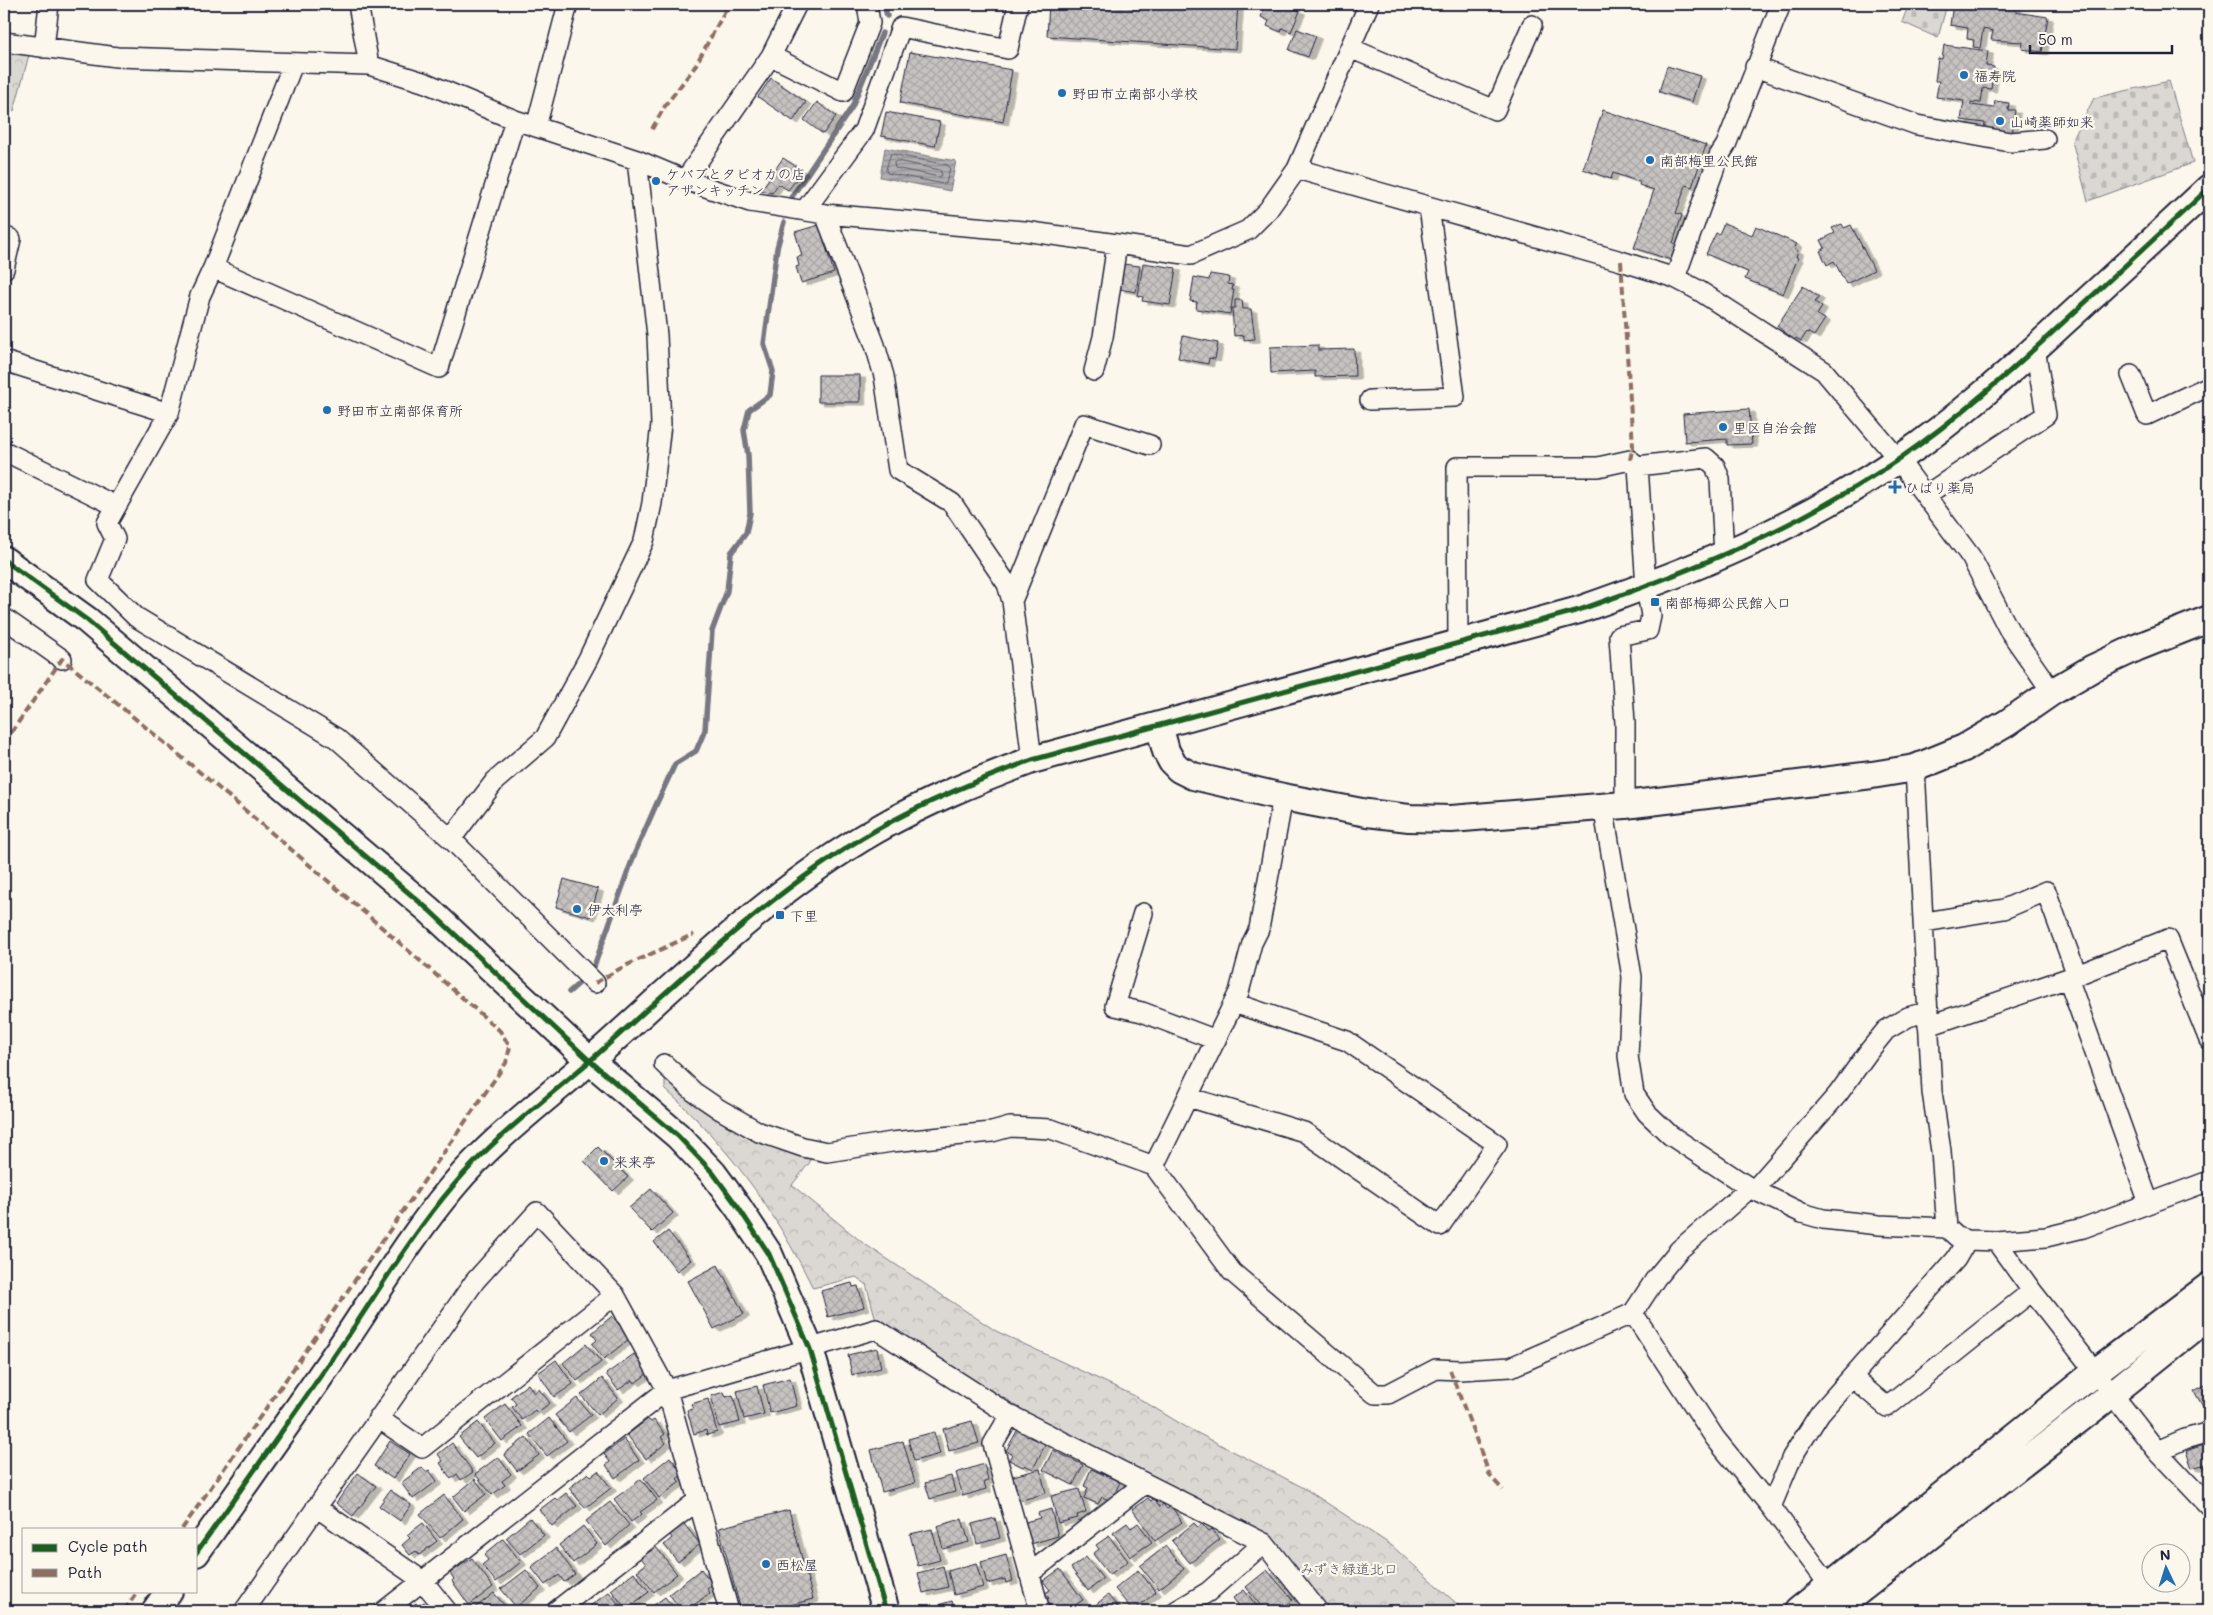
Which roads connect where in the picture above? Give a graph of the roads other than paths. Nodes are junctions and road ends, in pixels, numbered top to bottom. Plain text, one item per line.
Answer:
1 (49, 4) edge
2 (358, 4) edge
3 (568, 4) edge
4 (797, 4) edge
5 (866, 4) edge
6 (1018, 4) edge
7 (1369, 4) edge
8 (1781, 4) edge
9 (870, 23) junction
10 (1532, 24) dead end
11 (901, 27) junction
12 (4, 42) edge
13 (44, 48) junction
14 (1350, 48) junction
15 (771, 56) junction
16 (293, 64) junction
17 (369, 65) junction
18 (1755, 67) junction
19 (515, 120) junction
20 (536, 127) junction
21 (2045, 139) dead end
22 (637, 160) junction
23 (1297, 170) junction
24 (685, 180) junction
25 (2209, 188) edge
26 (1429, 207) junction
27 (805, 210) junction
28 (825, 214) junction
29 (4, 236) edge
30 (1117, 244) junction
31 (212, 268) junction
32 (4, 269) edge
33 (1675, 278) junction
34 (2036, 348) junction
35 (4, 361) edge
36 (1094, 371) dead end
37 (2131, 375) dead end
38 (2209, 386) edge
39 (1370, 400) dead end
40 (169, 413) junction
41 (1150, 445) dead end
42 (4, 451) edge
43 (1898, 459) junction
44 (1638, 466) junction
45 (1926, 496) junction
46 (116, 506) junction
47 (1724, 555) junction
48 (4, 560) edge
49 (1646, 587) junction
50 (1012, 601) junction
51 (4, 618) edge
52 (2209, 619) edge
53 (1458, 643) junction
54 (62, 659) dead end
55 (2052, 692) junction
56 (1159, 725) junction
57 (1032, 760) junction
58 (1915, 768) junction
59 (1283, 797) junction
60 (1614, 806) junction
61 (450, 839) junction
62 (1143, 913) dead end
63 (1925, 922) junction
64 (2073, 977) junction
65 (595, 983) dead end
66 (1234, 1003) junction
67 (1928, 1019) junction
68 (1216, 1040) junction
69 (2209, 1040) edge
70 (590, 1061) junction
71 (664, 1064) dead end
72 (1188, 1097) junction
73 (1154, 1166) junction
74 (2209, 1181) edge
75 (1752, 1189) junction
76 (2149, 1203) junction
77 (1947, 1228) junction
78 (1967, 1240) junction
79 (1996, 1240) junction
80 (2209, 1286) edge
81 (2032, 1291) junction
82 (615, 1295) junction
83 (1633, 1313) junction
84 (2209, 1316) edge
85 (810, 1349) junction
86 (2094, 1372) junction
87 (1852, 1377) junction
88 (667, 1390) junction
89 (2112, 1394) junction
90 (1010, 1415) junction
91 (378, 1418) junction
92 (2209, 1432) edge
93 (2157, 1451) junction
94 (1144, 1484) junction
95 (698, 1500) junction
96 (2209, 1506) edge
97 (316, 1507) junction
98 (1771, 1507) junction
99 (1264, 1543) junction
100 (198, 1550) edge
101 (1029, 1574) junction
102 (423, 1581) junction
103 (168, 1592) edge
104 (1838, 1603) edge
105 (155, 1611) edge
106 (244, 1611) edge
107 (384, 1611) edge
108 (447, 1611) edge
109 (556, 1611) edge
110 (729, 1611) edge
111 (886, 1611) edge
112 (1040, 1611) edge
113 (1176, 1611) edge
114 (1318, 1611) edge
115 (1798, 1611) edge

1 - 13 street
2 - 17 street
3 - 20 street
4 - 15 street
5 - 9 street
6 - 11 street
7 - 14 street
8 - 18 street
9 - 11 street
9 - 15 street
10 - 14 street
11 - 27 street
12 - 13 street
13 - 16 street
14 - 23 street
15 - 24 street
16 - 17 street
16 - 31 street
17 - 19 street
18 - 21 street
18 - 33 street
19 - 20 street
19 - 31 street
20 - 22 street
22 - 24 street
22 - 61 street
23 - 26 street
23 - 30 street
24 - 27 street
25 - 34 street
26 - 33 street
26 - 39 street
27 - 28 street
28 - 30 street
28 - 50 street
29 - 32 street
30 - 36 street
31 - 40 street
33 - 43 street
34 - 43 street
34 - 45 street
35 - 40 street
37 - 38 street
40 - 46 street
41 - 50 street
42 - 46 street
43 - 45 street
43 - 47 street
44 - 47 street
44 - 49 street
44 - 53 street
45 - 55 street
46 - 61 street
47 - 49 street
48 - 70 street
49 - 53 street
49 - 60 street
50 - 57 street
51 - 54 street
52 - 55 street
53 - 56 street
55 - 58 street
56 - 57 street
56 - 59 street
57 - 70 street
58 - 60 street
58 - 63 street
59 - 60 street
59 - 66 street
60 - 75 street
61 - 65 street
62 - 68 street
63 - 64 street
63 - 67 street
64 - 67 street
64 - 69 street
64 - 76 street
66 - 68 street
66 - 72 street
67 - 75 street
67 - 77 street
68 - 72 street
70 - 85 street
70 - 100 street
71 - 73 street
72 - 73 street
73 - 83 street
74 - 76 street
75 - 77 street
75 - 83 street
76 - 79 street
77 - 78 street
78 - 79 street
78 - 87 street
79 - 81 street
80 - 86 street
81 - 86 street
81 - 87 street
82 - 88 street
82 - 91 street
82 - 91 street
83 - 98 street
84 - 89 street
85 - 88 street
85 - 90 street
85 - 111 street
86 - 89 street
86 - 104 street
87 - 98 street
88 - 95 street
88 - 102 street
89 - 93 street
89 - 104 street
90 - 94 street
90 - 101 street
91 - 97 street
92 - 93 street
93 - 96 street
94 - 99 street
94 - 101 street
95 - 109 street
95 - 110 street
97 - 102 street
97 - 106 street
98 - 104 street
99 - 113 street
99 - 114 street
101 - 112 street
102 - 107 street
102 - 108 street
103 - 105 street
104 - 115 street

